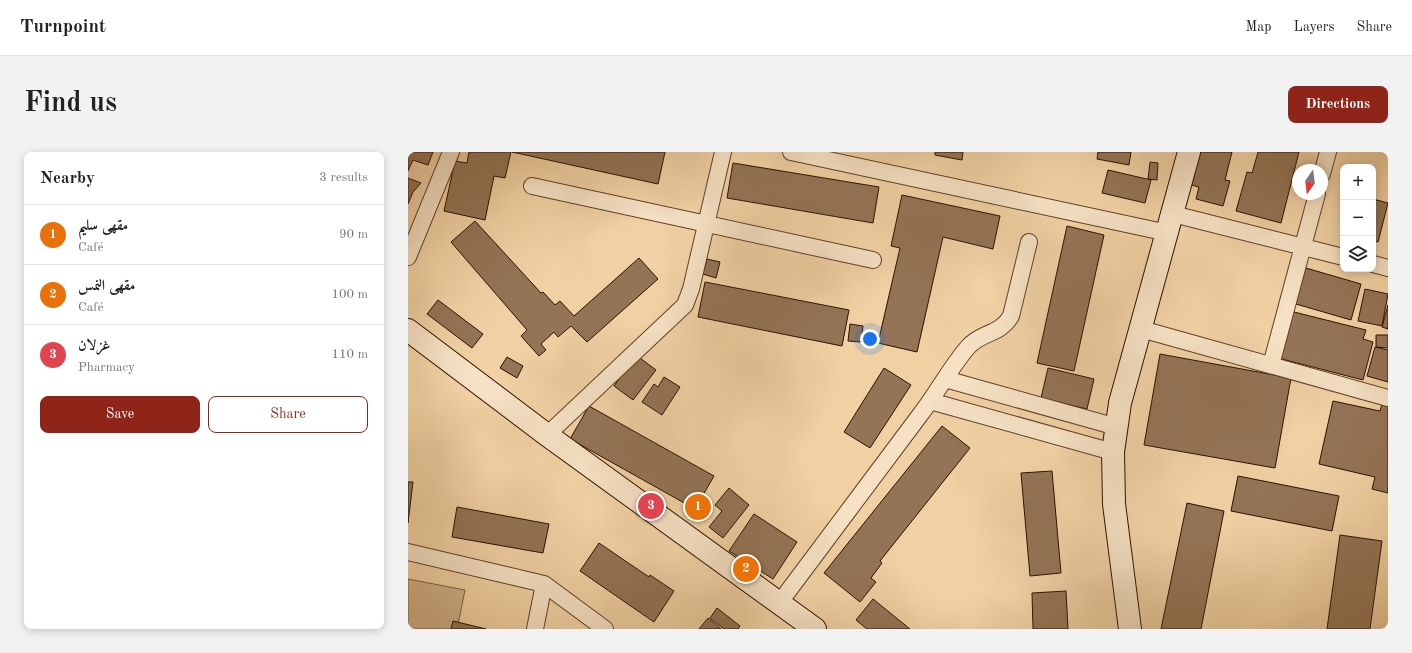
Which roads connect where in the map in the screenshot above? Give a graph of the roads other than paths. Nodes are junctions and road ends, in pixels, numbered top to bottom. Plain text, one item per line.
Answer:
1 (451, 152) edge
2 (723, 152) edge
3 (791, 152) edge
4 (1189, 152) edge
5 (1328, 152) edge
6 (1325, 164) edge
7 (532, 186) dead end
8 (1314, 200) edge
9 (706, 224) junction
10 (1170, 224) junction
11 (1029, 242) dead end
12 (1302, 246) junction
13 (1340, 256) edge
14 (408, 257) edge
15 (873, 260) dead end
16 (1376, 265) edge
17 (1388, 268) edge
18 (1141, 329) junction
19 (408, 330) edge
20 (1271, 365) junction
21 (945, 379) junction
22 (1388, 398) edge
23 (930, 401) junction
24 (1117, 427) junction
25 (547, 435) junction
26 (1113, 452) junction
27 (408, 552) edge
28 (544, 584) junction
29 (780, 602) junction
30 (535, 629) edge
31 (605, 629) edge
32 (815, 629) edge
33 (1130, 629) edge

1 - 14 street
2 - 9 street
3 - 10 street
4 - 10 street
5 - 6 street
7 - 9 street
8 - 12 street
9 - 15 street
9 - 25 street
10 - 12 street
10 - 18 street
11 - 21 street
12 - 13 street
12 - 20 street
16 - 17 street
18 - 20 street
18 - 24 street
19 - 25 street
20 - 22 street
21 - 23 street
21 - 24 street
23 - 26 street
23 - 29 street
24 - 26 street
25 - 29 street
26 - 33 street
27 - 28 street
28 - 30 street
28 - 31 street
29 - 32 street

